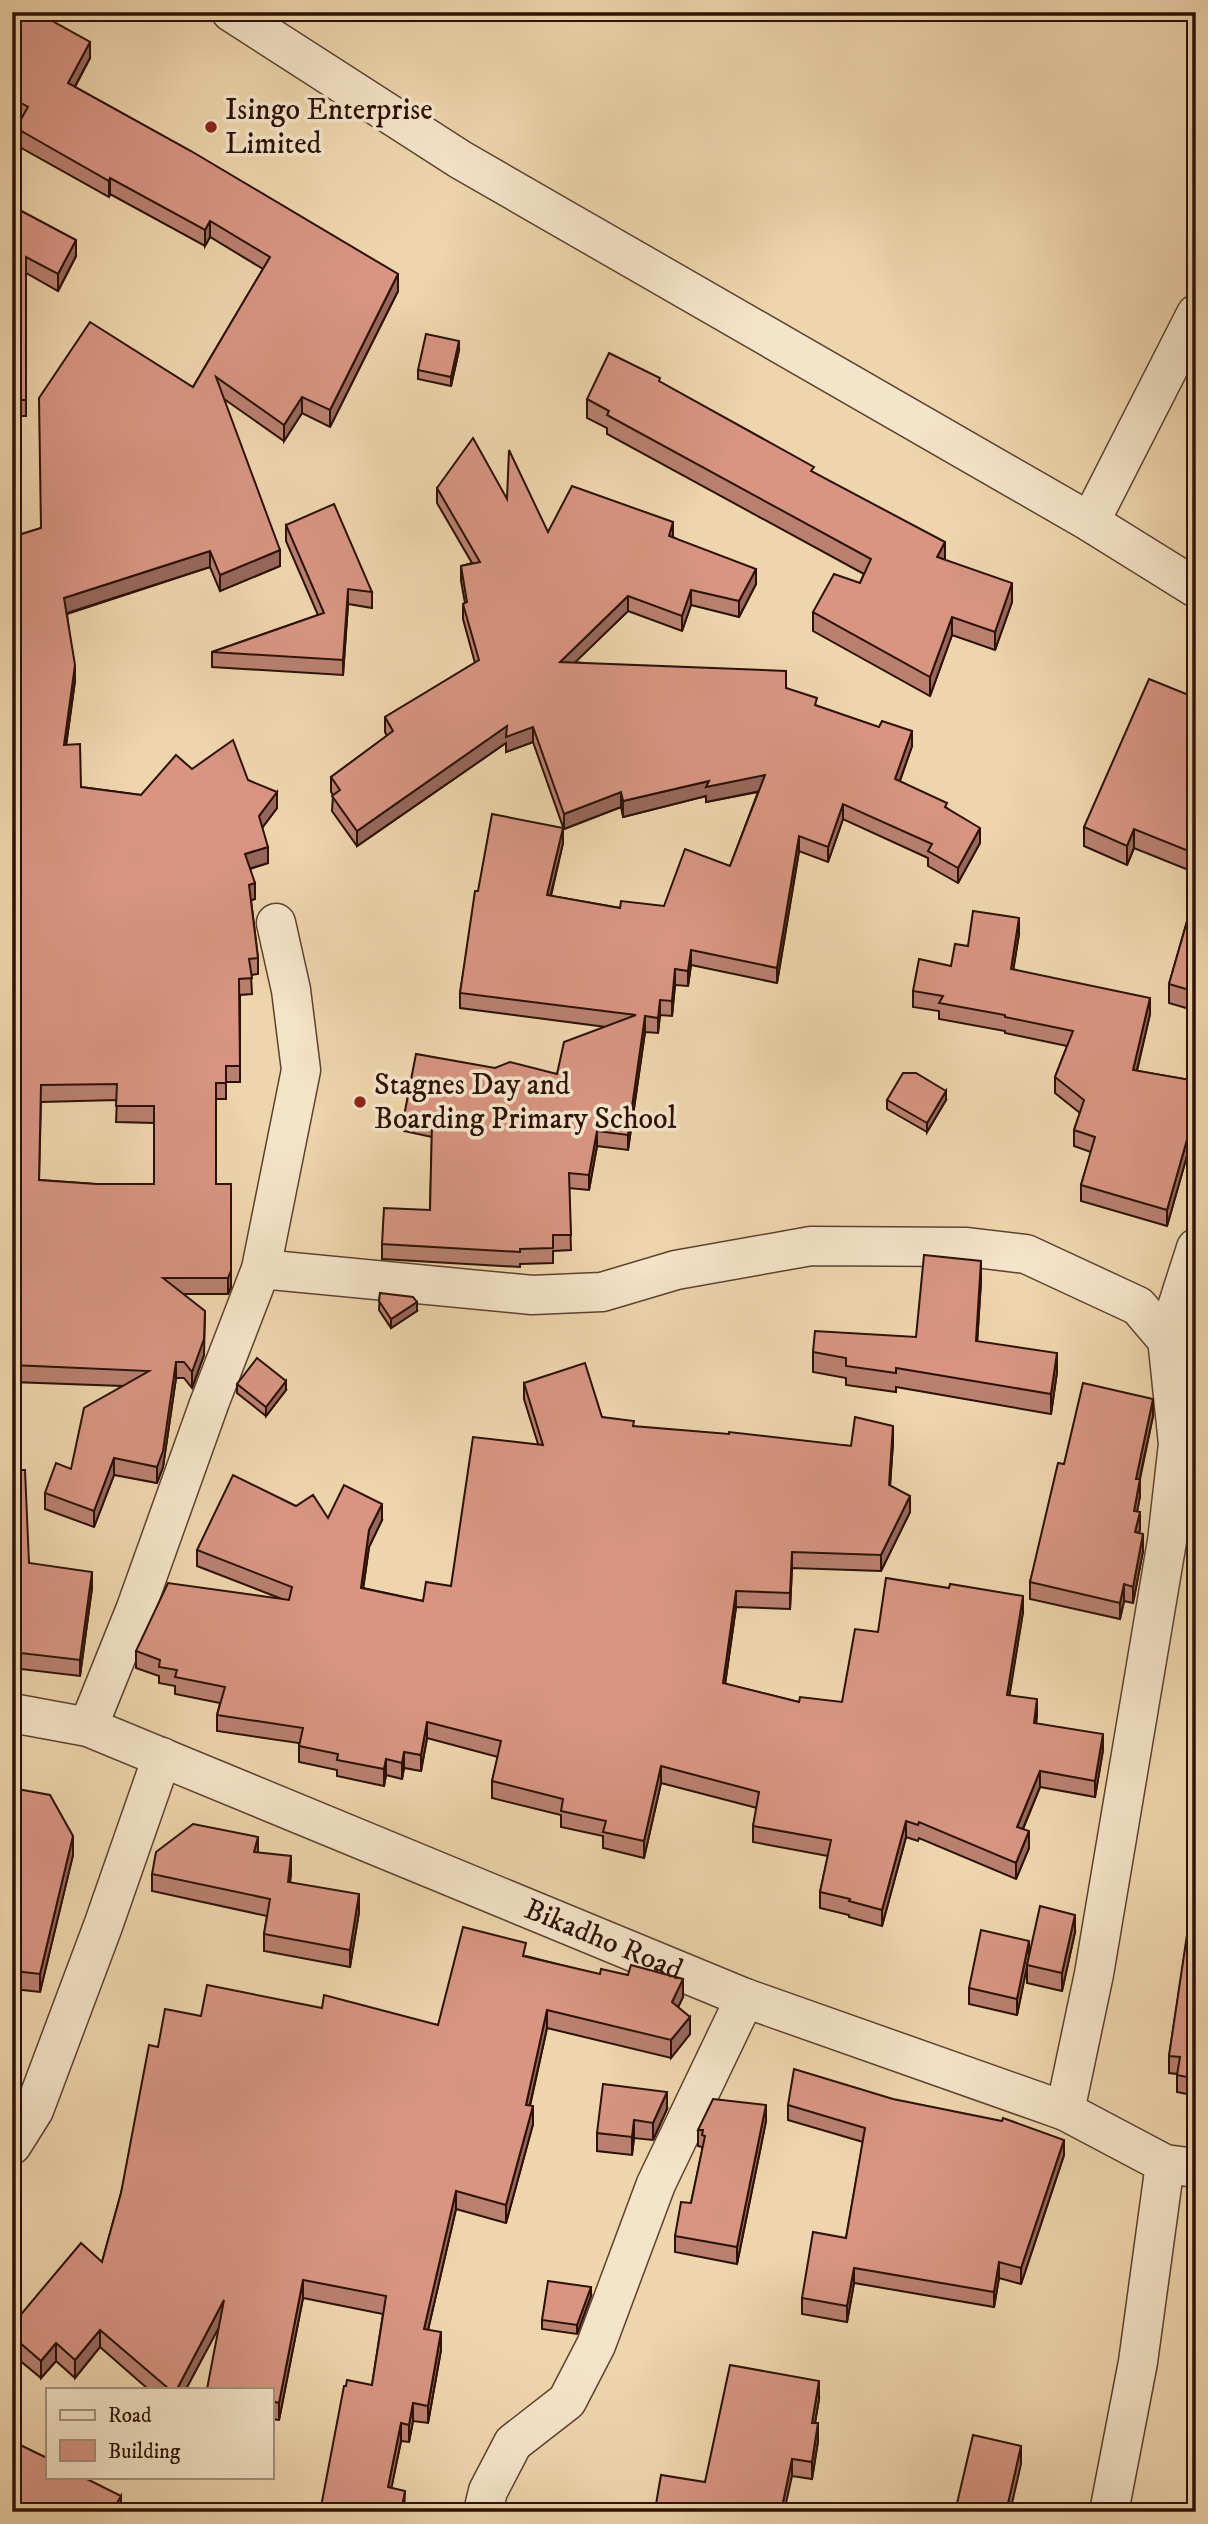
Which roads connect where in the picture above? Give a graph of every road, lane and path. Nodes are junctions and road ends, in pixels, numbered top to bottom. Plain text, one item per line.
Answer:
1 (231, 12) edge
2 (1196, 314) edge
3 (1090, 522) junction
4 (1196, 587) edge
5 (276, 923) dead end
6 (1196, 1248) edge
7 (261, 1269) junction
8 (1167, 1338) junction
9 (1196, 1374) edge
10 (12, 1713) edge
11 (88, 1727) junction
12 (162, 1757) junction
13 (746, 1998) junction
14 (1066, 2111) junction
15 (12, 2145) edge
16 (1180, 2166) edge
17 (483, 2512) edge
18 (1110, 2512) edge

1 - 3 street
2 - 3 street
3 - 4 street
5 - 7 street
6 - 8 street
7 - 8 street
7 - 11 street
8 - 9 street
8 - 14 street
10 - 11 street, Bikadho Road
11 - 12 street, Bikadho Road
12 - 13 street, Bikadho Road
12 - 15 street
13 - 14 street, Bikadho Road
13 - 17 street
14 - 16 street, Bikadho Road
16 - 18 street

